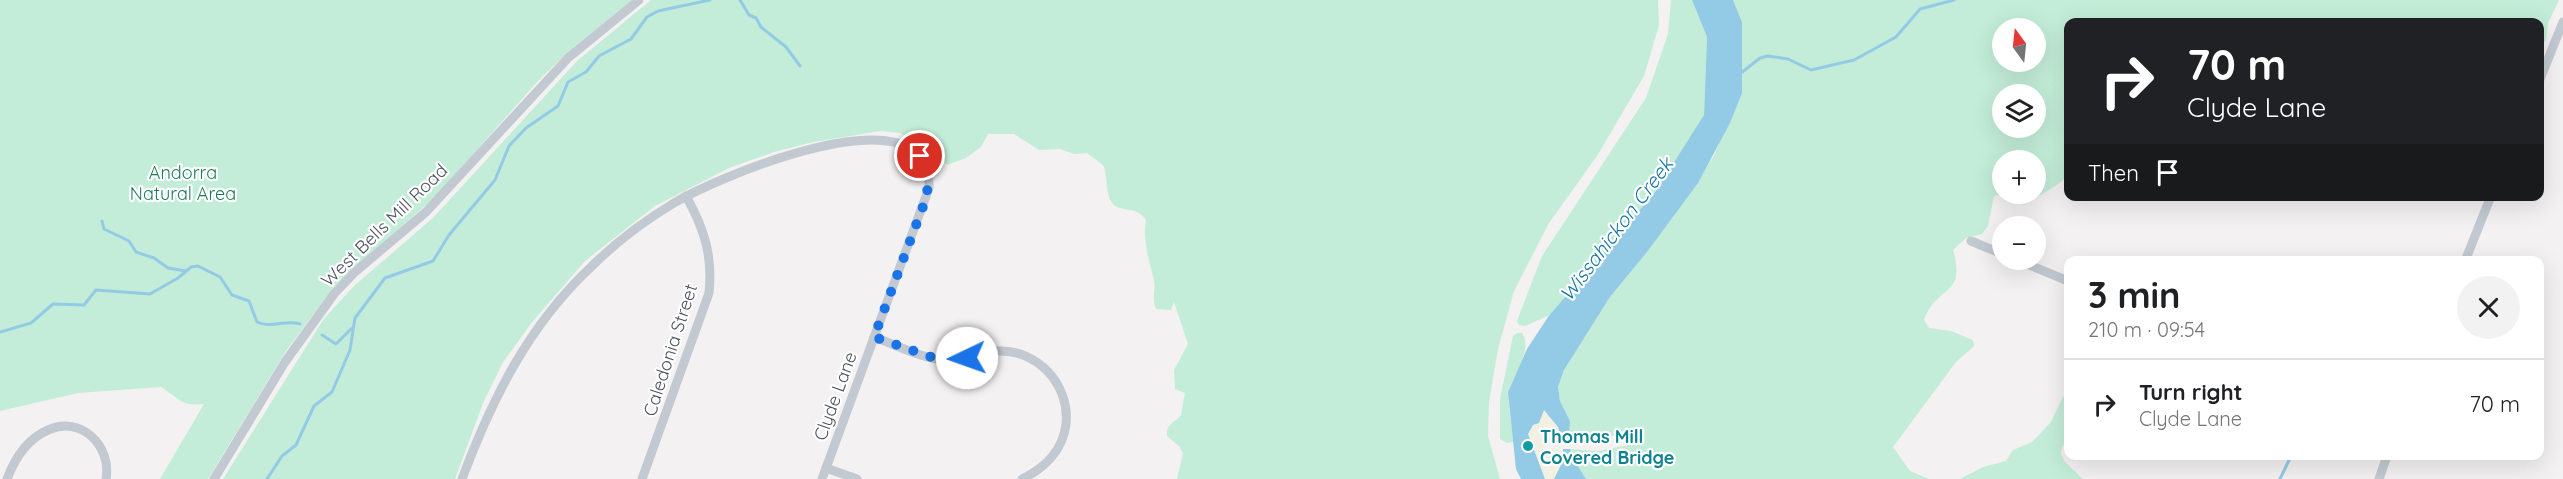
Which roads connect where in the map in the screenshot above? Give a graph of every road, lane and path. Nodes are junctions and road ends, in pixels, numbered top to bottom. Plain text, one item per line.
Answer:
1 (639, 0) edge
2 (2563, 22) edge
3 (2544, 69) edge
4 (686, 196) junction
5 (2489, 201) edge
6 (1971, 241) dead end
7 (1992, 250) edge
8 (2466, 256) edge
9 (2041, 270) edge
10 (2064, 279) edge
11 (874, 337) junction
12 (2386, 460) edge
13 (826, 468) junction
14 (7, 479) edge
15 (106, 479) edge
16 (214, 479) edge
17 (462, 479) edge
18 (642, 479) edge
19 (822, 479) edge
20 (857, 479) edge
21 (1022, 479) edge
22 (2379, 479) edge

1 - 16 street, West Bells Mill Road
2 - 3 street
4 - 11 street, Clyde Lane
4 - 17 street
4 - 18 street, Caledonia Street
5 - 8 street
6 - 7 street
9 - 10 street
11 - 13 street, Clyde Lane
11 - 21 street
12 - 22 street
13 - 19 street, Clyde Lane
13 - 20 street
14 - 15 street

